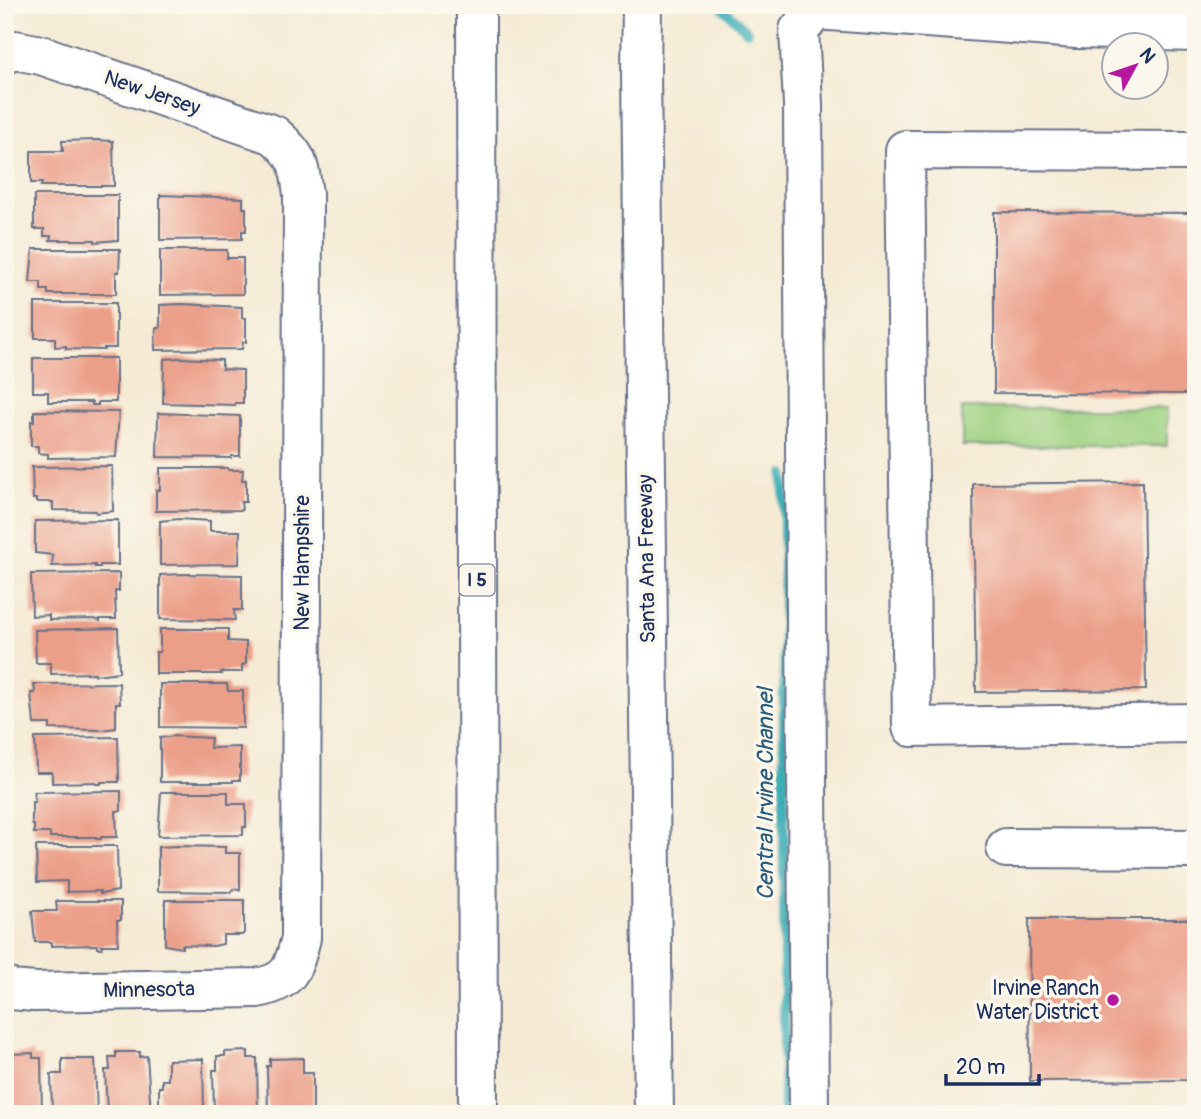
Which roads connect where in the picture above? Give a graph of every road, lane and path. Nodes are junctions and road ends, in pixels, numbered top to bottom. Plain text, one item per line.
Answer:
1 (476, 5) edge
2 (642, 5) edge
3 (1196, 32) edge
4 (5, 54) edge
5 (293, 151) joint
6 (1196, 151) edge
7 (1196, 723) edge
8 (1006, 849) dead end
9 (1196, 849) edge
10 (289, 974) joint
11 (5, 986) edge
12 (478, 1114) edge
13 (654, 1114) edge
14 (809, 1114) edge

1 - 12 main road, I 5
2 - 13 main road, Santa Ana Freeway
3 - 14 main road
4 - 5 main road, New Jersey
5 - 10 main road, New Hampshire
6 - 7 main road
8 - 9 main road
10 - 11 main road, Minnesota

